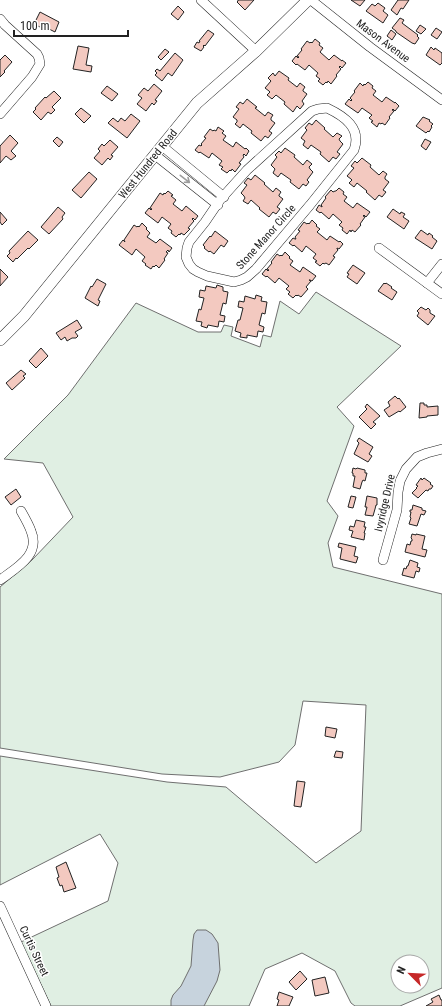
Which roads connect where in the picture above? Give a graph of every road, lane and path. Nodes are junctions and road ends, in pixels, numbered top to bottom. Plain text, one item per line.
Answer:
1 (201, 0) edge
2 (308, 0) edge
3 (311, 0) edge
4 (0, 19) edge
5 (256, 51) junction
6 (442, 100) edge
7 (0, 114) edge
8 (158, 151) junction
9 (224, 197) junction
10 (218, 205) junction
11 (379, 248) dead end
12 (442, 264) edge
13 (426, 283) junction
14 (442, 294) edge
15 (0, 340) edge
16 (442, 450) edge
17 (21, 512) dead end
18 (383, 560) dead end
19 (0, 580) edge
20 (0, 906) edge
21 (46, 1006) edge

1 - 5 street
2 - 5 main road, West Hundred Road
3 - 6 street, Mason Avenue
4 - 7 street
5 - 8 main road, West Hundred Road
8 - 9 street
8 -> 10 street
8 - 15 main road, West Hundred Road
9 - 10 street, Stone Manor Circle
9 - 10 street, Stone Manor Circle
11 - 13 street
12 - 13 street
13 - 14 street
16 - 18 street, Ivyridge Drive
17 - 19 street
20 - 21 street, Curtis Street

